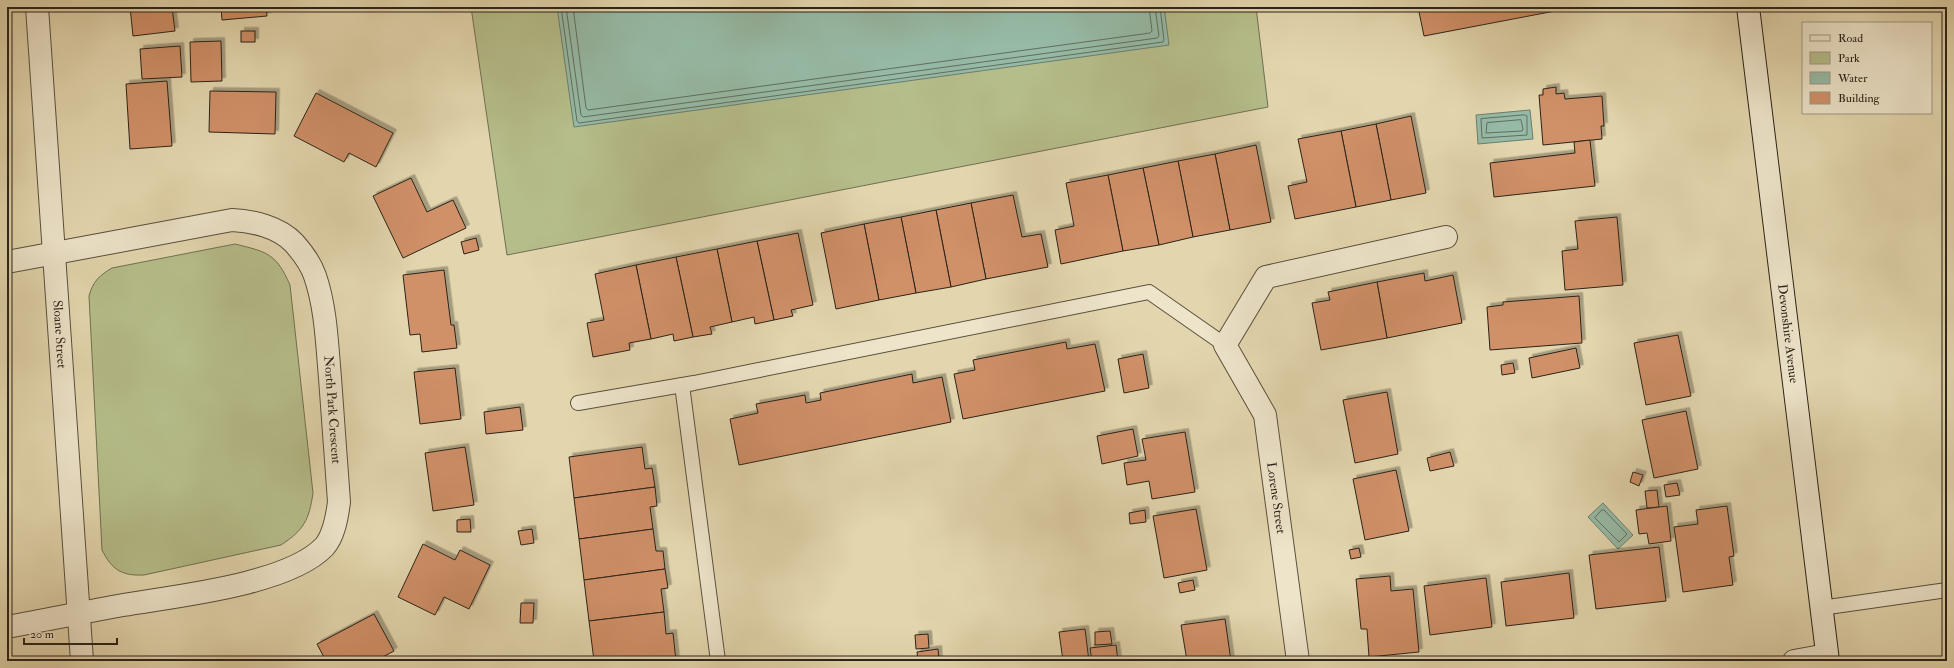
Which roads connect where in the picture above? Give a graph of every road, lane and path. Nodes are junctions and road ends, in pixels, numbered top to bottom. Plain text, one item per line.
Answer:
1 (37, 7) edge
2 (1748, 7) edge
3 (1446, 237) dead end
4 (53, 253) junction
5 (7, 262) edge
6 (1225, 345) junction
7 (682, 385) junction
8 (578, 403) dead end
9 (1947, 590) edge
10 (1821, 608) junction
11 (78, 613) junction
12 (7, 627) edge
13 (1827, 658) edge
14 (82, 661) edge
15 (718, 661) edge
16 (1298, 661) edge
17 (1794, 661) edge

1 - 4 street, Sloane Street
2 - 10 street, Devonshire Avenue
3 - 6 street
4 - 5 street, North Park Crescent
4 - 11 street, Sloane Street
4 - 11 street, North Park Crescent
6 - 7 lane
6 - 16 street, Lorene Street
7 - 8 lane
7 - 15 lane
9 - 10 lane
10 - 13 street, Devonshire Avenue
11 - 12 street, North Park Crescent
11 - 14 street, Sloane Street
13 - 17 street

